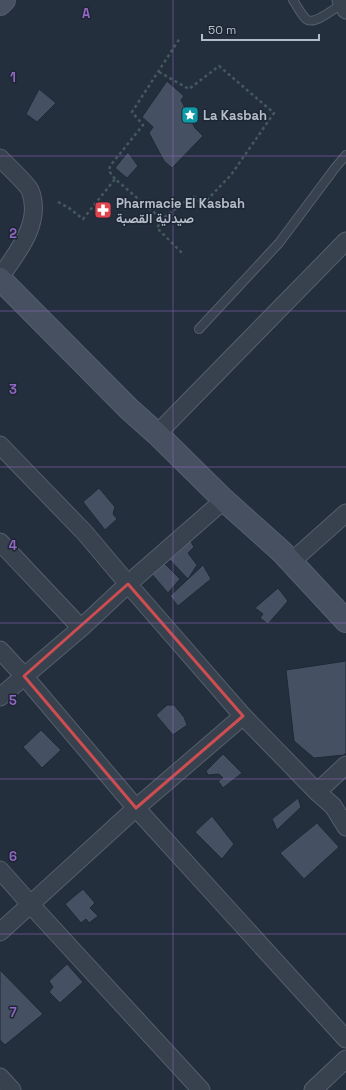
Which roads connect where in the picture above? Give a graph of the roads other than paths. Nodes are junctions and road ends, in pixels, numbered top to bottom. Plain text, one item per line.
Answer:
1 (4, 0) edge
2 (293, 0) edge
3 (0, 4) edge
4 (343, 4) edge
5 (346, 155) edge
6 (0, 159) edge
7 (346, 241) edge
8 (0, 278) edge
9 (199, 329) dead end
10 (157, 434) junction
11 (0, 445) edge
12 (224, 500) junction
13 (346, 513) edge
14 (0, 542) edge
15 (291, 562) junction
16 (128, 584) junction
17 (346, 621) edge
18 (81, 628) junction
19 (0, 650) edge
20 (24, 676) junction
21 (0, 697) edge
22 (243, 716) junction
23 (346, 765) edge
24 (317, 792) junction
25 (136, 808) junction
26 (346, 827) edge
27 (0, 870) edge
28 (30, 904) junction
29 (0, 932) edge
30 (346, 1039) edge
31 (346, 1059) edge
32 (0, 1077) edge
33 (12, 1090) edge
34 (201, 1090) edge
35 (313, 1090) edge

1 - 3 main road
2 - 4 lane
5 - 9 lane
6 - 8 street
7 - 10 street
8 - 10 main road
10 - 12 main road
11 - 16 street
12 - 15 main road
12 - 16 street
13 - 15 street
14 - 18 street
15 - 17 main road
16 - 18 street
16 - 22 street
18 - 20 street
19 - 20 street
20 - 21 street
20 - 25 street
22 - 24 street
22 - 25 street
23 - 24 street
24 - 26 street
25 - 28 street
25 - 30 street
27 - 28 street
28 - 29 street
28 - 34 street
31 - 35 street
32 - 33 street

